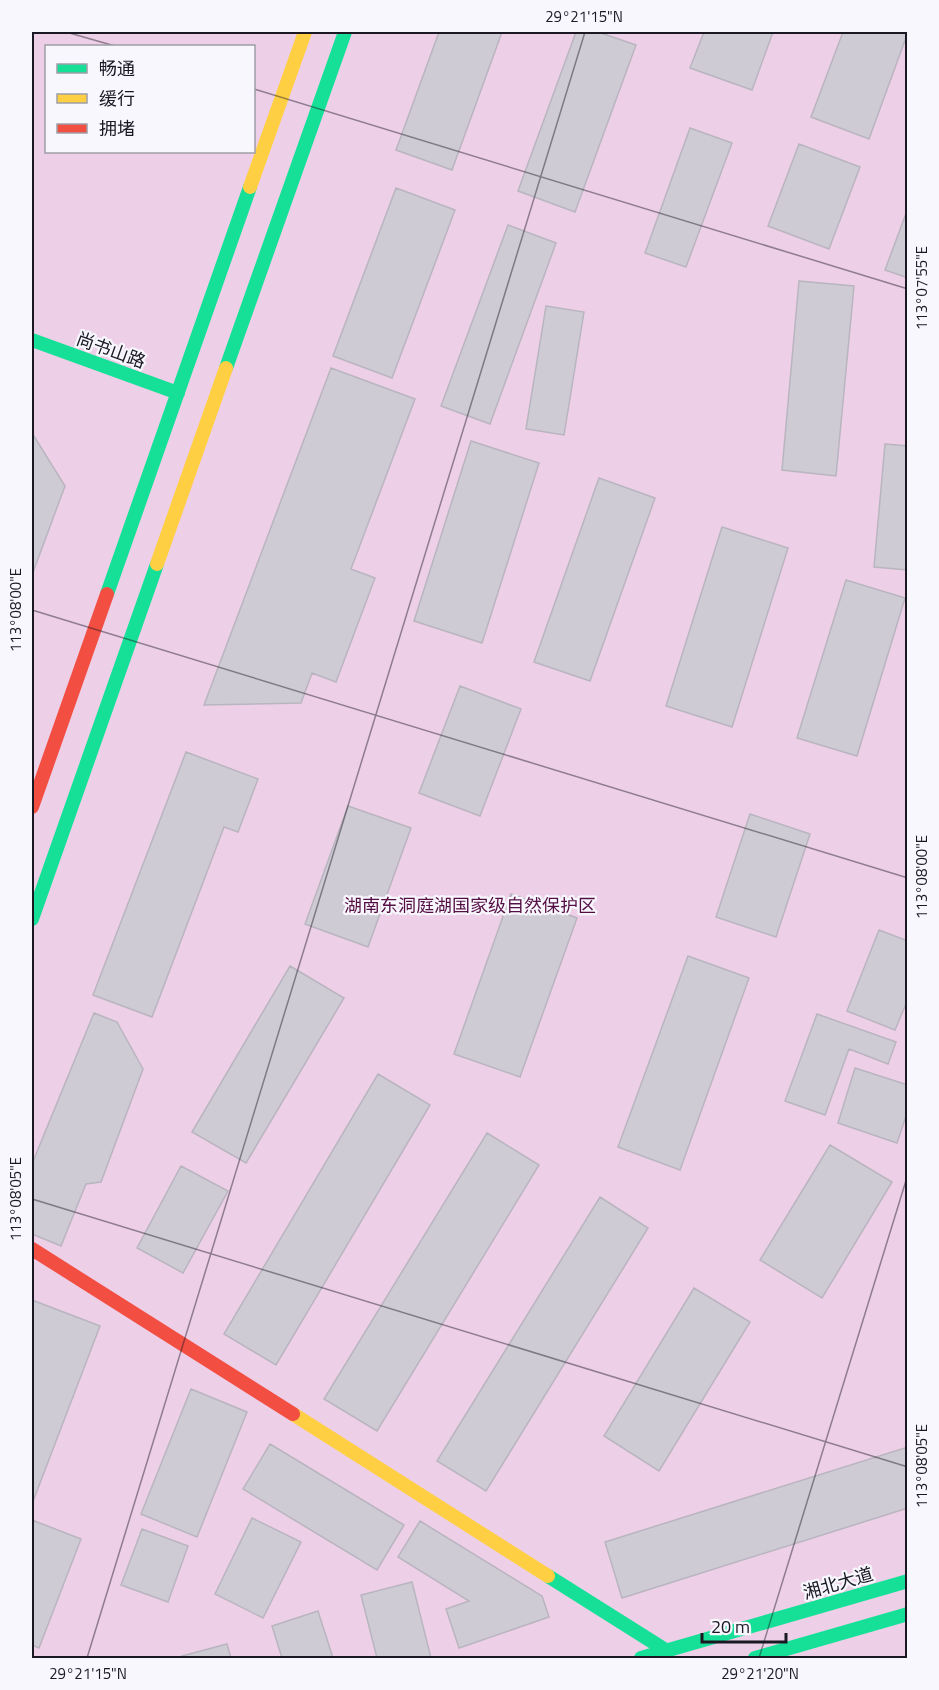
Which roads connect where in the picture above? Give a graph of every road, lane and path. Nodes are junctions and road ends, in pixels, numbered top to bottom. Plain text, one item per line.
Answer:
1 (305, 32) edge
2 (345, 32) edge
3 (32, 340) edge
4 (178, 393) junction
5 (32, 807) edge
6 (32, 919) edge
7 (32, 1249) edge
8 (908, 1581) edge
9 (908, 1614) edge
10 (667, 1651) junction
11 (640, 1659) edge
12 (755, 1659) edge

1 - 4 main road
2 - 6 main road
3 - 4 main road, 尚书山路
4 - 5 main road
7 - 10 main road
8 - 10 main road, 湘北大道
9 - 12 main road
10 - 11 main road, 湘北大道

